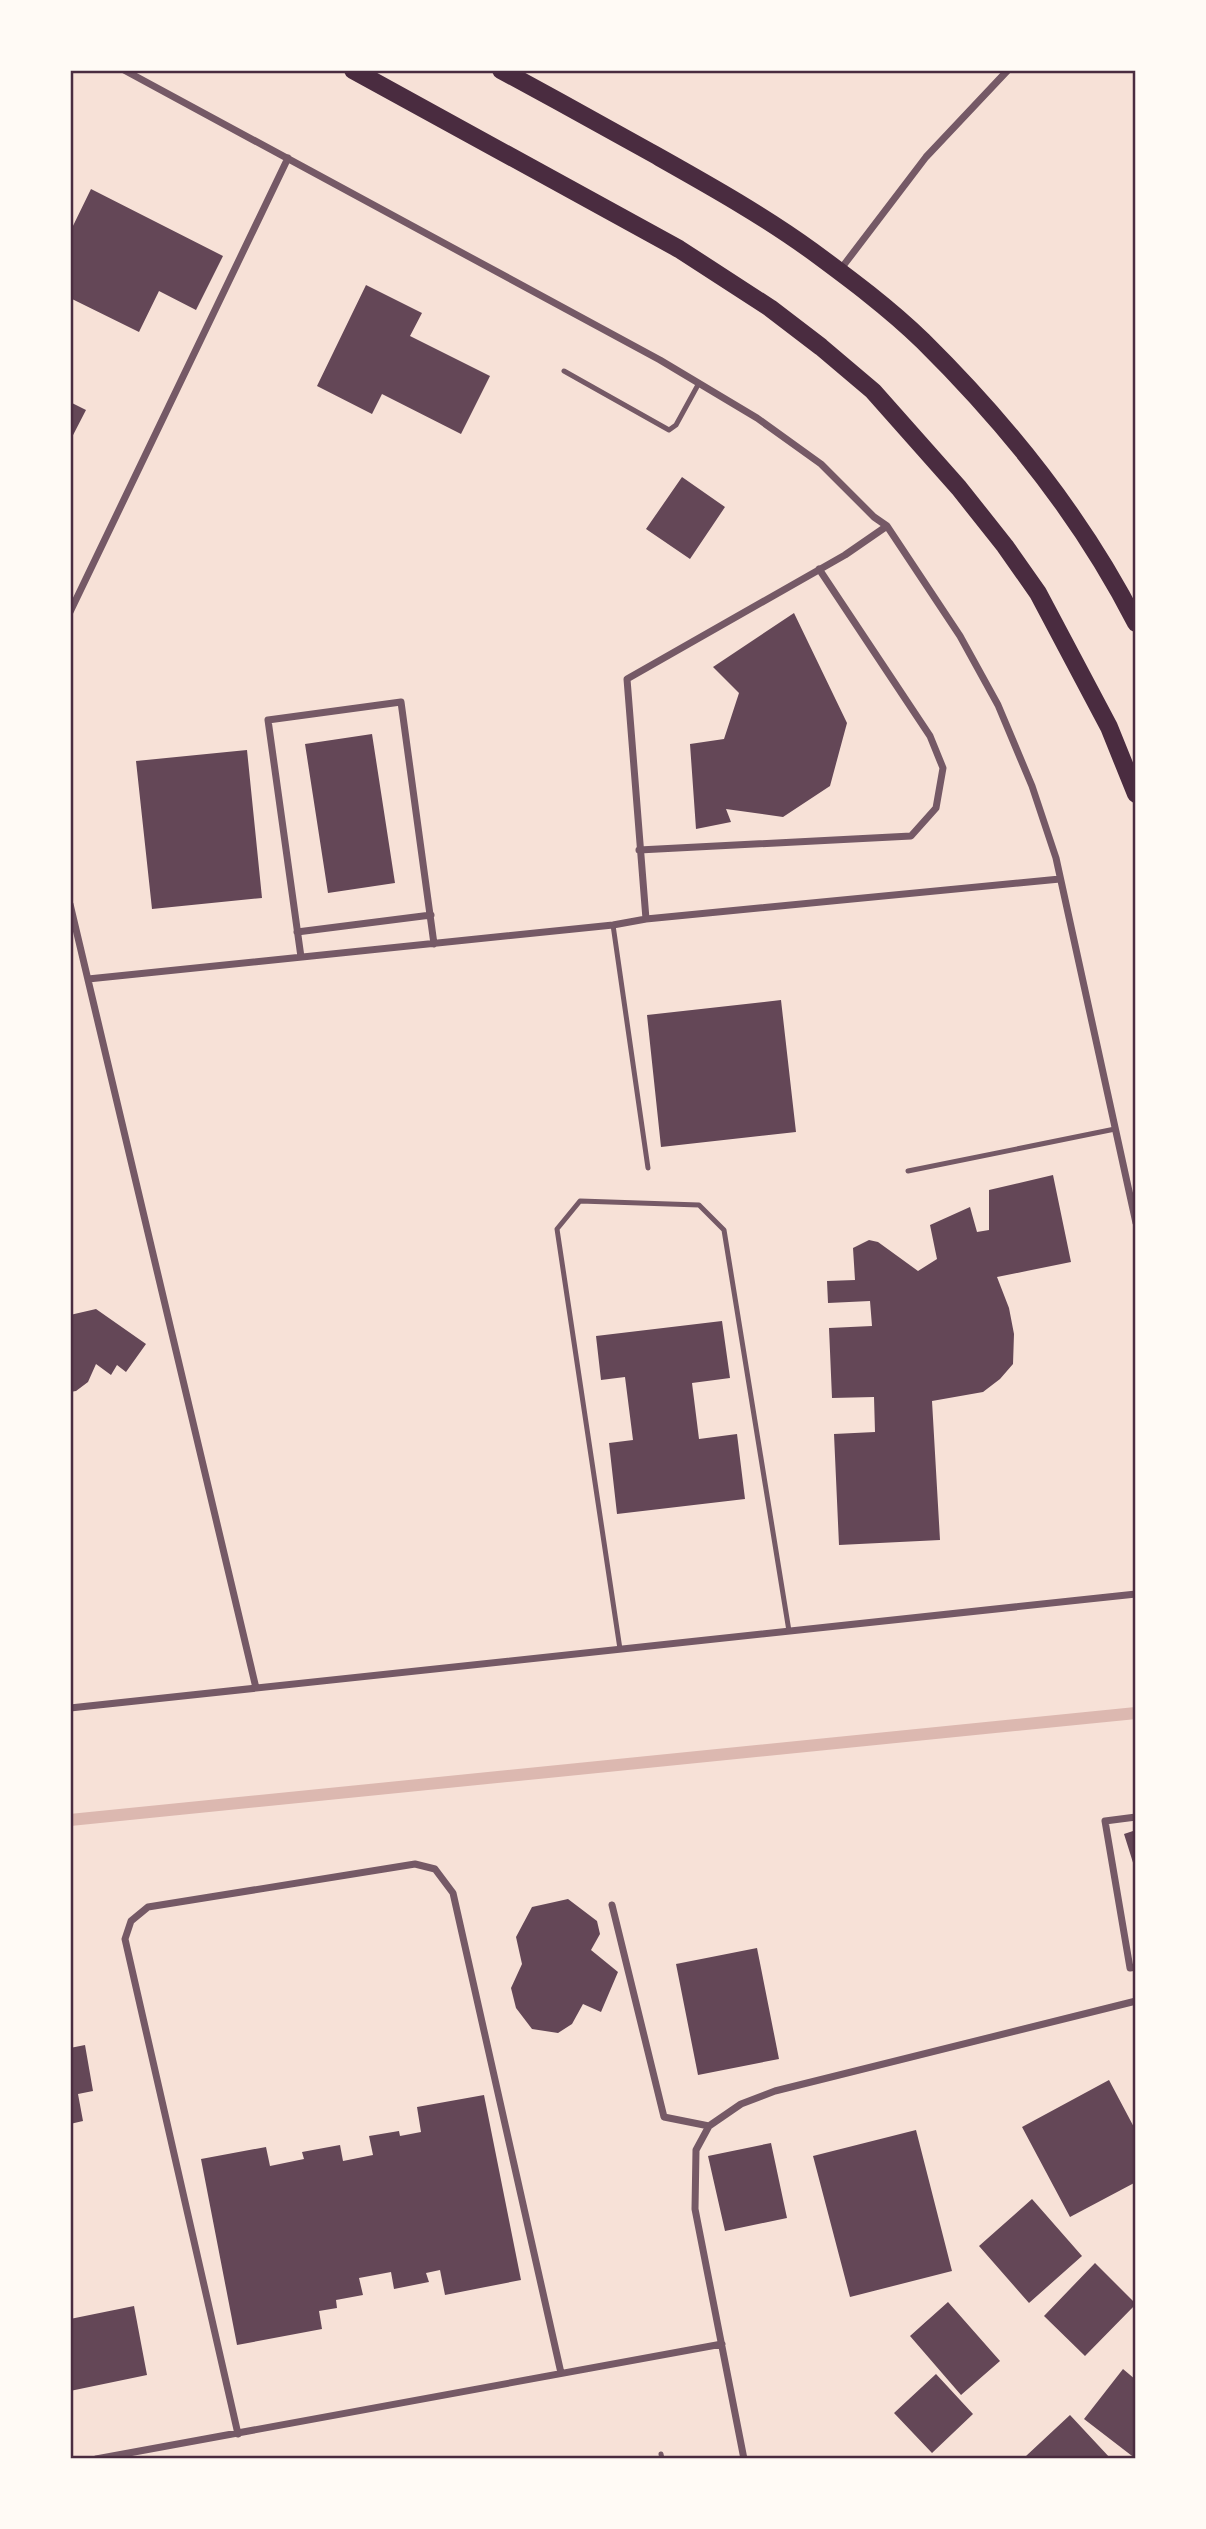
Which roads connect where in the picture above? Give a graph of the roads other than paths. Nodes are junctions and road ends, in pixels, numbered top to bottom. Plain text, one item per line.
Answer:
1 (124, 70) edge
2 (353, 70) edge
3 (501, 70) edge
4 (1008, 70) edge
5 (288, 158) junction
6 (839, 272) junction
7 (564, 371) dead end
8 (699, 383) junction
9 (887, 526) junction
10 (819, 569) junction
11 (70, 612) edge
12 (1136, 623) edge
13 (1136, 794) edge
14 (639, 850) junction
15 (1060, 879) junction
16 (70, 904) edge
17 (431, 915) junction
18 (646, 919) junction
19 (613, 925) junction
20 (297, 932) junction
21 (434, 943) junction
22 (301, 957) junction
23 (88, 979) junction
24 (1115, 1129) junction
25 (648, 1168) dead end
26 (908, 1171) dead end
27 (1136, 1223) edge
28 (1136, 1594) edge
29 (789, 1631) junction
30 (620, 1649) junction
31 (256, 1688) junction
32 (70, 1708) edge
33 (1136, 1817) edge
34 (611, 1905) dead end
35 (1136, 1967) edge
36 (1136, 2001) edge
37 (709, 2126) junction
38 (722, 2344) junction
39 (561, 2373) junction
40 (238, 2434) junction
41 (96, 2459) edge
42 (744, 2459) edge

1 - 5 street
2 - 13 main road
3 - 6 main road
4 - 6 street
5 - 8 street
5 - 11 street
6 - 12 main road
7 - 8 lane
8 - 9 street
9 - 10 street
9 - 15 street
10 - 14 street
10 - 14 street
14 - 18 street
15 - 18 street
15 - 24 street
16 - 23 street
17 - 20 street
17 - 20 street
17 - 21 street
18 - 19 street
19 - 21 street
19 - 25 lane
20 - 22 street
21 - 22 street
22 - 23 street
23 - 31 street
24 - 26 lane
24 - 27 street
28 - 29 street
29 - 30 street
29 - 30 lane
30 - 31 street
31 - 32 street
33 - 35 street
34 - 37 street
36 - 37 street
37 - 38 street
38 - 39 street
38 - 42 street
39 - 40 street
39 - 40 street
40 - 41 street

